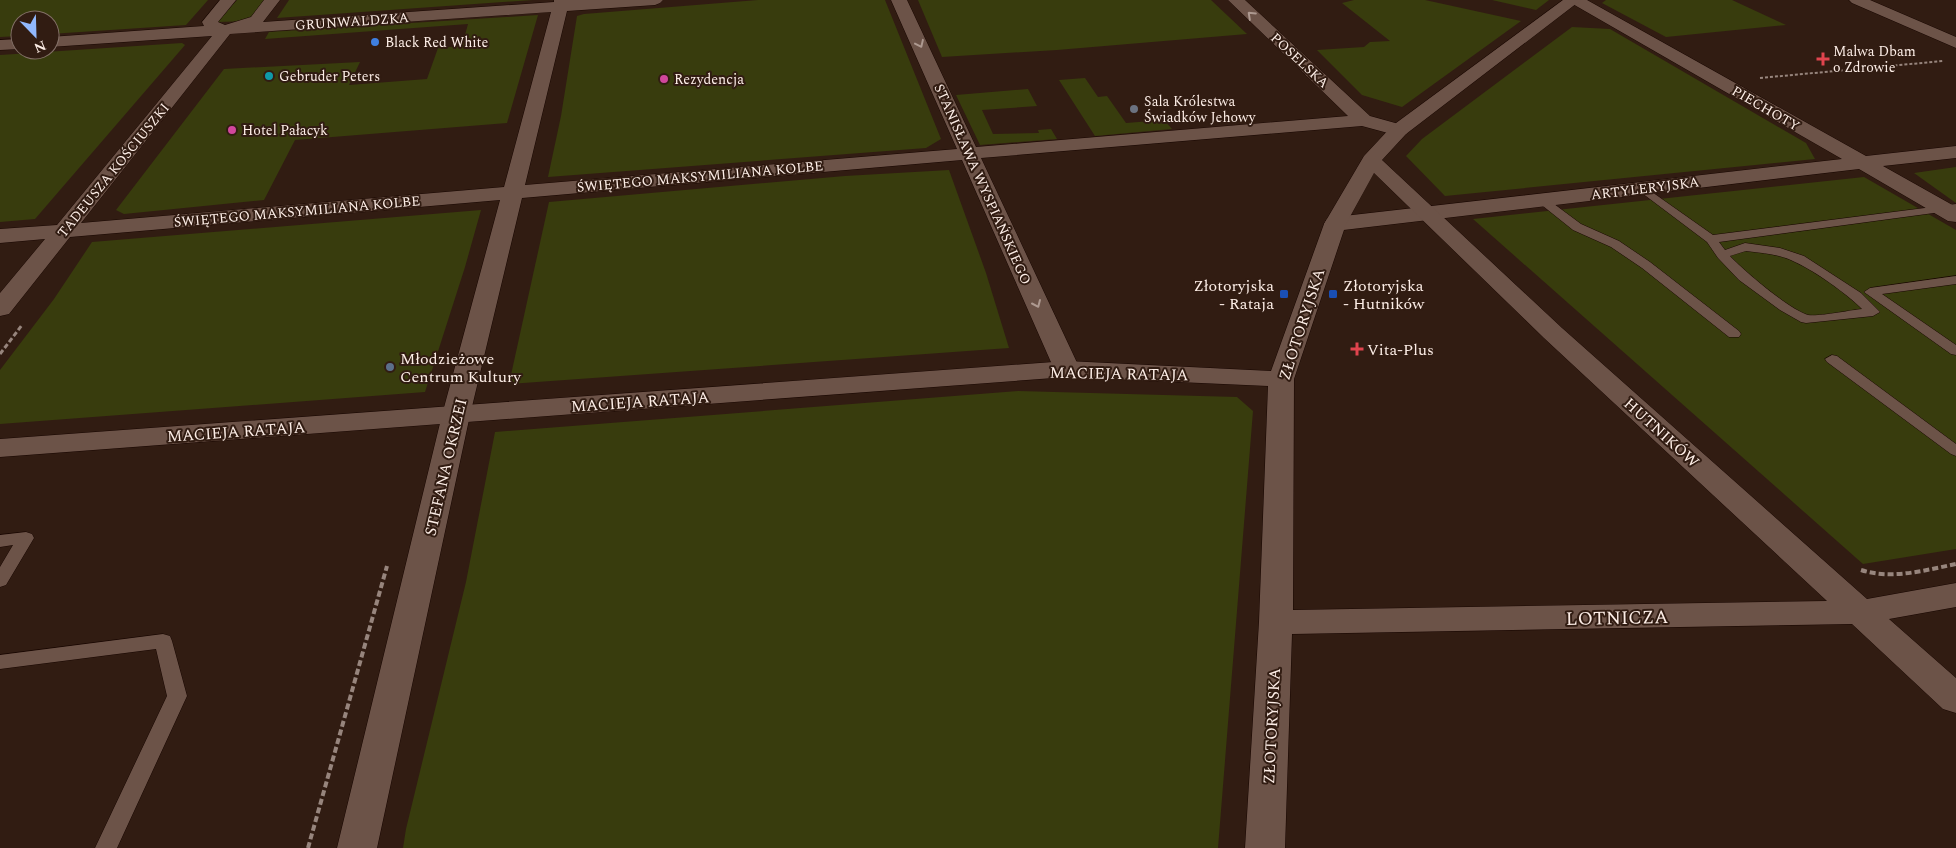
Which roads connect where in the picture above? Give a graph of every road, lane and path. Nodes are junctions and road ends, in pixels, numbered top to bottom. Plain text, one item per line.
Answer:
1 (228, 0) edge
2 (272, 0) edge
3 (655, 0) edge
4 (899, 0) edge
5 (1236, 0) edge
6 (1575, 0) edge
7 (1857, 0) edge
8 (560, 3) edge
9 (224, 31) junction
10 (60, 41) edge
11 (1956, 43) edge
12 (1946, 60) dead end
13 (1751, 78) dead end
14 (1363, 120) junction
15 (1399, 130) junction
16 (1956, 152) edge
17 (970, 153) junction
18 (1371, 160) junction
19 (1862, 163) junction
20 (1642, 188) junction
21 (514, 193) junction
22 (1542, 200) junction
23 (1951, 210) edge
24 (1429, 213) junction
25 (1334, 224) junction
26 (63, 231) junction
27 (0, 236) edge
28 (1711, 239) junction
29 (1722, 256) junction
30 (1956, 280) edge
31 (0, 309) edge
32 (1734, 334) dead end
33 (1956, 351) edge
34 (1832, 360) dead end
35 (1067, 369) junction
36 (1281, 378) junction
37 (456, 415) junction
38 (0, 448) edge
39 (1956, 451) edge
40 (0, 541) edge
41 (388, 563) dead end
42 (0, 581) edge
43 (1956, 595) edge
44 (1862, 612) junction
45 (1276, 622) junction
46 (0, 662) edge
47 (1956, 699) edge
48 (106, 848) edge
49 (308, 848) edge
50 (358, 848) edge
51 (1265, 848) edge

1 - 9 street
2 - 9 street
3 - 8 street, GRUNWALDZKA
4 -> 17 street, STANISŁAWA WYSPIAŃSKIEGO
14 -> 5 street, POSELSKA
6 - 15 street, ZŁOTORYJSKA
6 - 19 street, PIECHOTY
7 - 11 street
8 - 9 street, GRUNWALDZKA
8 - 21 street, STEFANA OKRZEI
9 - 10 street, GRUNWALDZKA
9 - 26 street, TADEUSZA KOŚCIUSZKI
12 - 13 path
14 - 15 street, ŚWIĘTEGO MAKSYMILIANA KOLBE
14 - 17 street, ŚWIĘTEGO MAKSYMILIANA KOLBE
15 - 18 street, ZŁOTORYJSKA
16 - 19 street, ARTYLERYJSKA
17 - 21 street, ŚWIĘTEGO MAKSYMILIANA KOLBE
17 -> 35 street, STANISŁAWA WYSPIAŃSKIEGO
18 - 24 street, HUTNIKÓW
18 - 25 street, ZŁOTORYJSKA
19 - 20 street, ARTYLERYJSKA
19 - 23 street, PIECHOTY
20 - 22 street, ARTYLERYJSKA
20 - 28 lane
21 - 26 street, ŚWIĘTEGO MAKSYMILIANA KOLBE
21 - 37 street, STEFANA OKRZEI
22 - 24 street, ARTYLERYJSKA
22 - 32 lane
23 - 28 lane
24 - 25 street, ARTYLERYJSKA
24 - 44 street, HUTNIKÓW
25 - 36 street, ZŁOTORYJSKA
26 - 27 street, ŚWIĘTEGO MAKSYMILIANA KOLBE
26 - 31 street, TADEUSZA KOŚCIUSZKI
28 - 29 lane
29 - 29 lane
30 - 33 lane
34 - 39 lane
35 - 36 street, MACIEJA RATAJA
35 - 37 street, MACIEJA RATAJA
36 - 45 street, ZŁOTORYJSKA
37 - 38 street, MACIEJA RATAJA
37 - 50 street, STEFANA OKRZEI
40 - 42 lane
41 - 49 path
43 - 44 street, LOTNICZA
44 - 45 street, LOTNICZA
44 - 47 street, HUTNIKÓW
45 - 51 street, ZŁOTORYJSKA
46 - 48 lane

